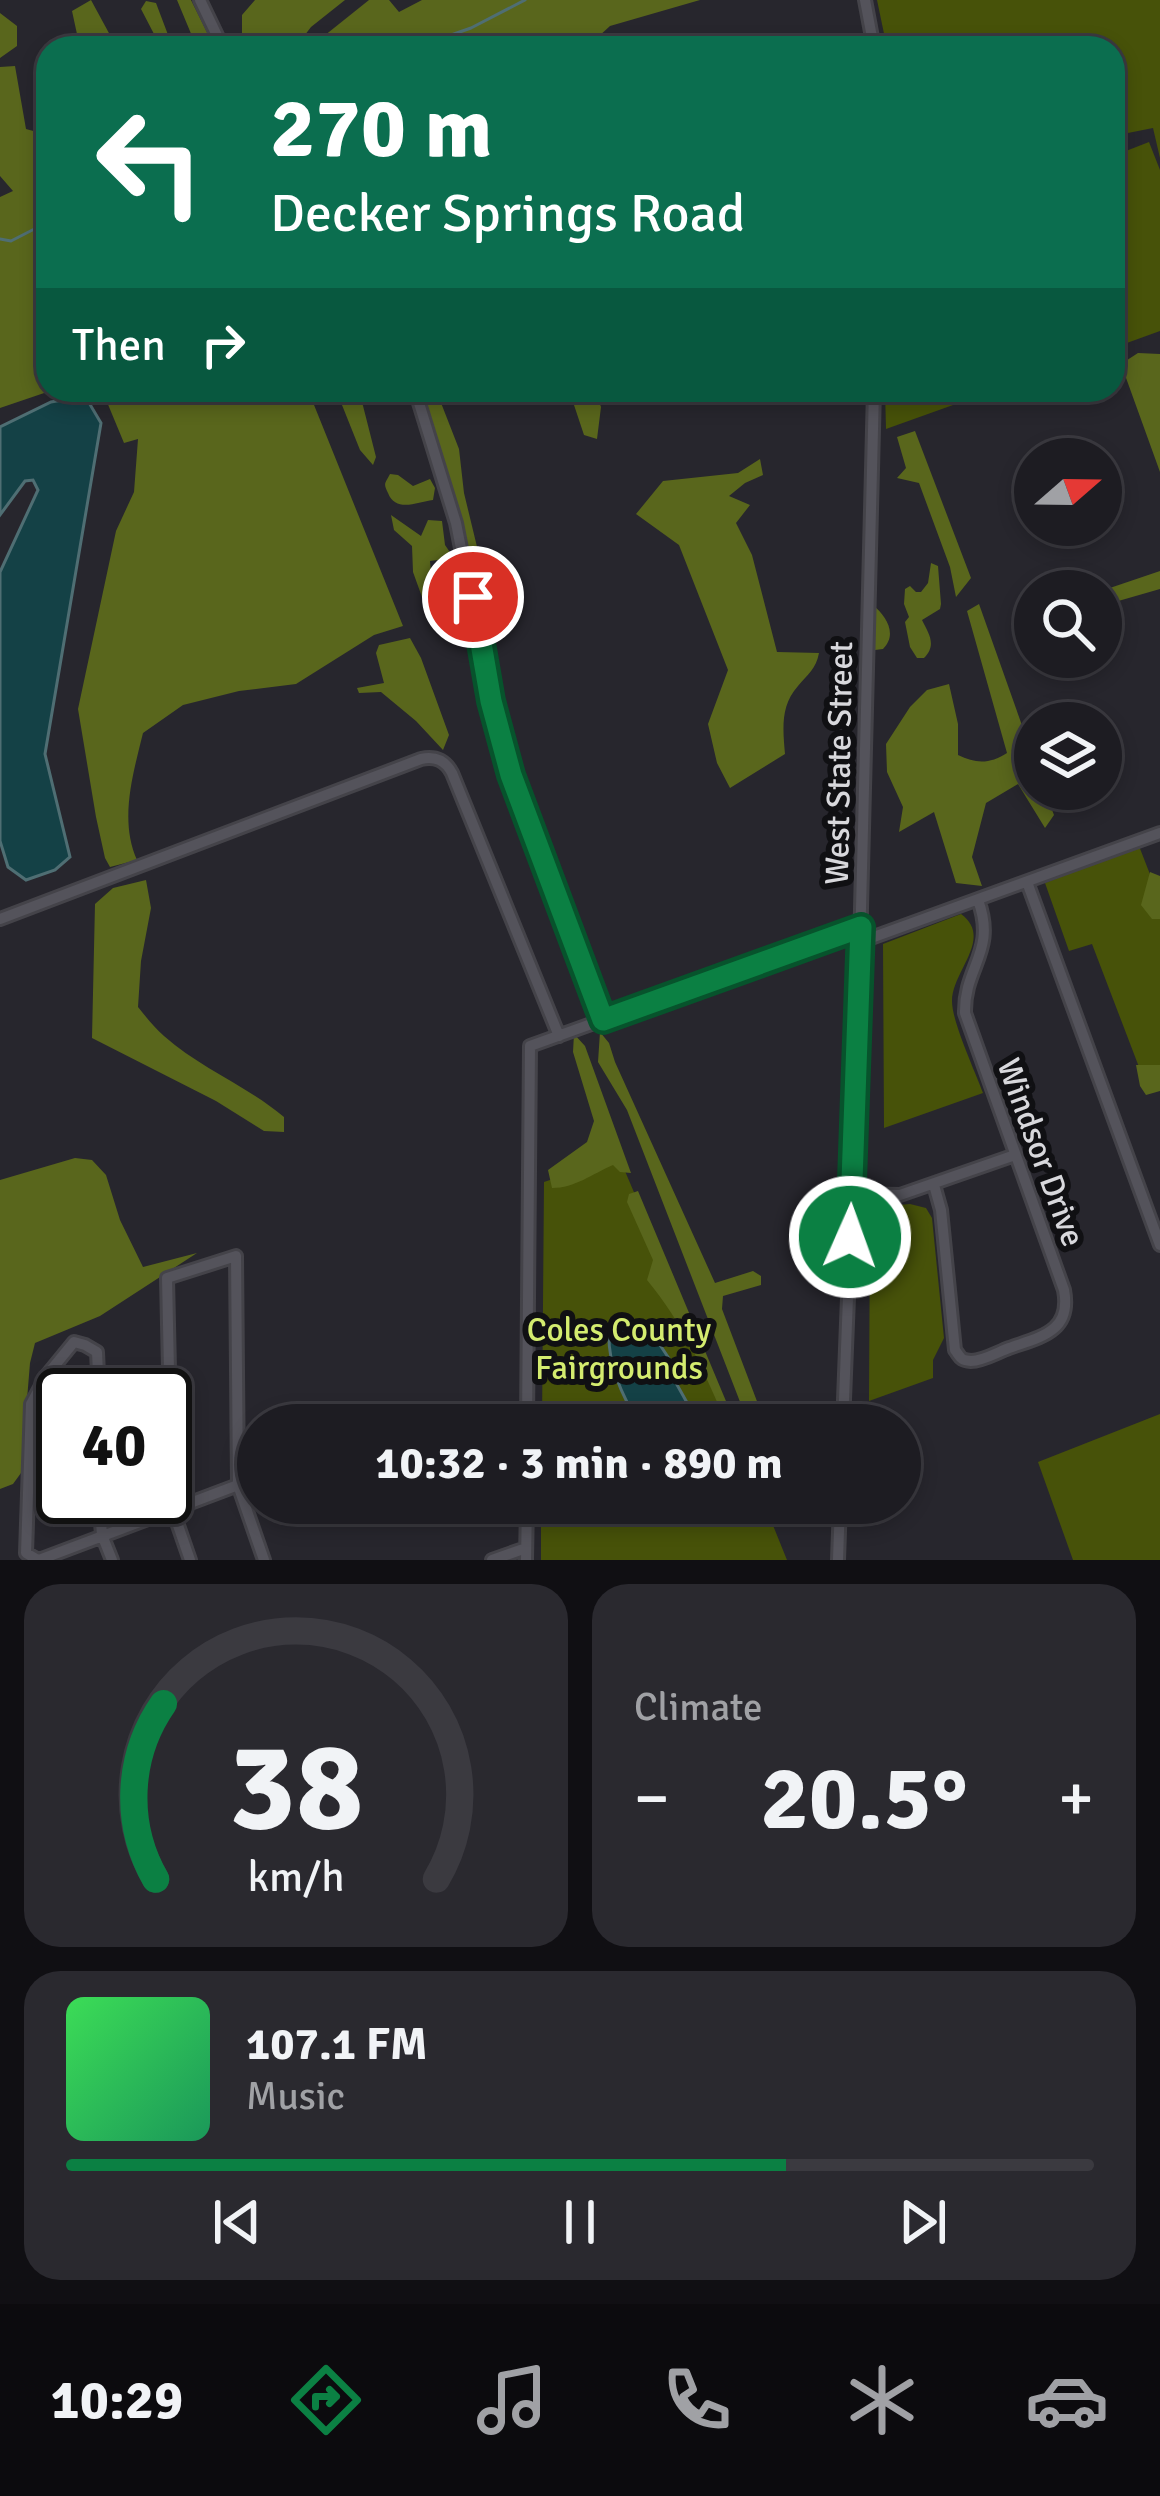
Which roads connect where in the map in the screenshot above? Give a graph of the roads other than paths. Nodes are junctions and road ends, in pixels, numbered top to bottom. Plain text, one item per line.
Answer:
1 (200, 0) edge
2 (865, 0) edge
3 (217, 36) edge
4 (872, 36) edge
5 (419, 402) edge
6 (874, 402) edge
7 (1160, 833) edge
8 (1027, 882) junction
9 (978, 900) junction
10 (0, 919) edge
11 (861, 927) junction
12 (860, 942) junction
13 (603, 1020) junction
14 (559, 1036) junction
15 (1015, 1155) junction
16 (934, 1185) junction
17 (852, 1195) junction
18 (1160, 1245) edge
19 (53, 1368) edge
20 (98, 1368) edge
21 (169, 1368) edge
22 (36, 1395) edge
23 (237, 1404) edge
24 (527, 1404) edge
25 (844, 1404) edge
26 (237, 1485) edge
27 (192, 1501) edge
28 (100, 1524) edge
29 (130, 1524) edge
30 (178, 1524) edge
31 (252, 1524) edge
32 (839, 1524) edge
33 (101, 1535) junction
34 (526, 1554) edge
35 (38, 1560) edge
36 (112, 1560) edge
37 (190, 1560) edge
38 (264, 1560) edge
39 (492, 1560) edge
40 (838, 1560) edge

1 - 3 street
2 - 4 street
5 - 13 street
6 - 11 street, West State Street
7 - 8 street
8 - 9 street
8 - 18 street
9 - 12 street
9 - 15 street, Windsor Drive
10 - 14 street
11 - 12 street, West State Street
11 - 13 street
12 - 17 street, West State Street
13 - 14 street
14 - 24 street
15 - 16 street
15 - 16 street, Windsor Drive
16 - 17 street
17 - 25 street, West State Street
19 - 20 street
21 - 23 street
22 - 35 street
26 - 27 street
28 - 33 street
29 - 33 street
30 - 37 street
31 - 38 street
32 - 40 street
33 - 35 street
33 - 36 street
34 - 39 street

